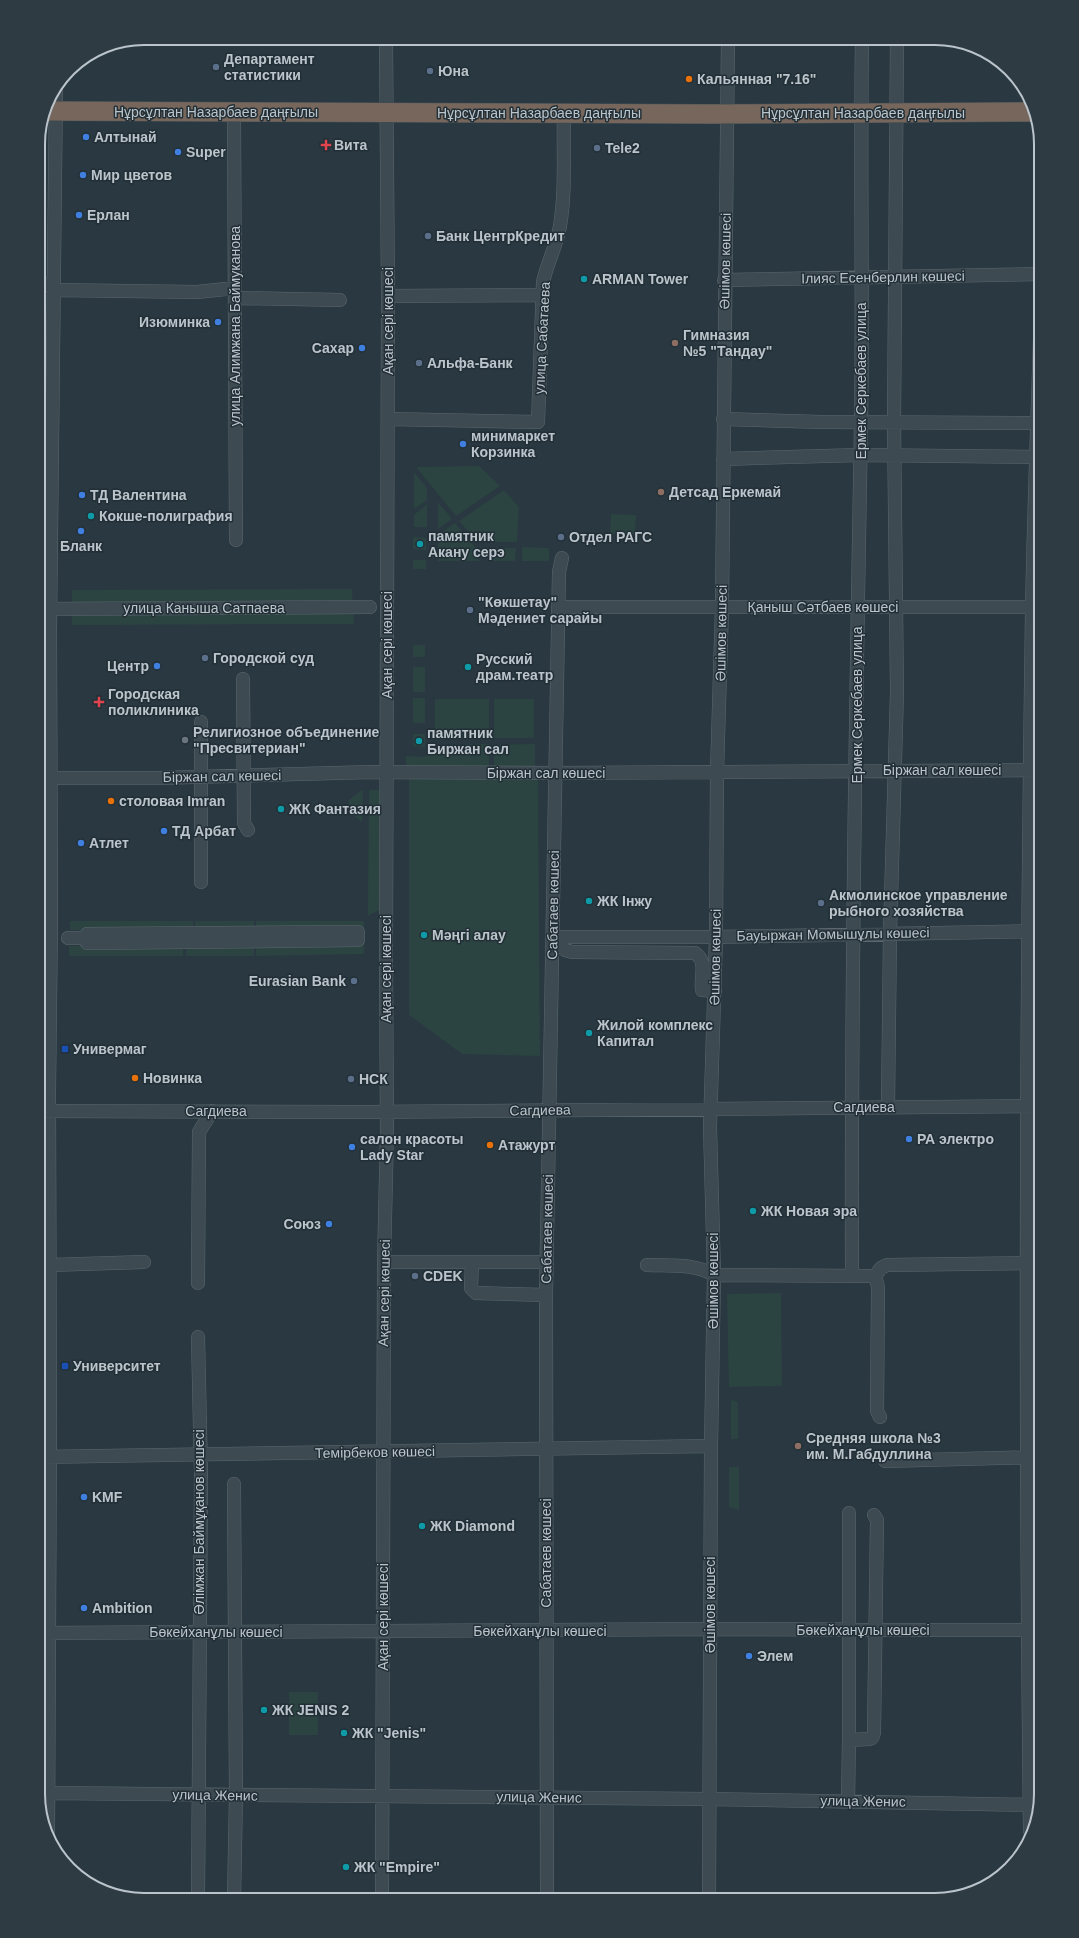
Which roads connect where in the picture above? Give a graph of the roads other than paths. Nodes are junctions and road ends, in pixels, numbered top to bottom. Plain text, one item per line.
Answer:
1 (386, 45) edge
2 (728, 45) edge
3 (862, 45) edge
4 (897, 45) edge
5 (50, 111) edge
6 (234, 112) junction
7 (386, 112) junction
8 (1029, 112) edge
9 (50, 113) edge
10 (564, 113) junction
11 (861, 113) junction
12 (726, 114) junction
13 (896, 114) junction
14 (1034, 274) edge
15 (894, 277) junction
16 (862, 278) junction
17 (724, 280) junction
18 (45, 286) edge
19 (53, 287) junction
20 (235, 293) junction
21 (543, 295) junction
22 (388, 296) junction
23 (340, 300) dead end
24 (388, 419) junction
25 (723, 419) junction
26 (861, 422) junction
27 (894, 422) junction
28 (1034, 423) edge
29 (860, 455) junction
30 (895, 455) junction
31 (1034, 457) edge
32 (723, 459) junction
33 (236, 540) dead end
34 (562, 558) dead end
35 (45, 573) edge
36 (722, 606) junction
37 (857, 606) junction
38 (370, 607) dead end
39 (558, 607) junction
40 (895, 607) junction
41 (1034, 607) edge
42 (45, 609) edge
43 (45, 637) edge
44 (243, 679) dead end
45 (201, 722) dead end
46 (1034, 770) edge
47 (856, 771) junction
48 (894, 771) junction
49 (718, 772) junction
50 (387, 773) junction
51 (555, 773) junction
52 (243, 776) junction
53 (202, 777) junction
54 (50, 778) junction
55 (248, 830) dead end
56 (201, 882) dead end
57 (1034, 931) edge
58 (890, 933) junction
59 (854, 934) junction
60 (362, 936) dead end
61 (553, 937) junction
62 (716, 937) junction
63 (68, 938) dead end
64 (1034, 956) edge
65 (715, 991) junction
66 (45, 1089) edge
67 (1028, 1106) junction
68 (1034, 1106) edge
69 (888, 1107) junction
70 (711, 1108) junction
71 (852, 1108) junction
72 (550, 1110) junction
73 (45, 1111) edge
74 (212, 1111) junction
75 (387, 1112) junction
76 (45, 1137) edge
77 (144, 1262) dead end
78 (384, 1262) junction
79 (472, 1262) junction
80 (546, 1262) junction
81 (50, 1265) junction
82 (647, 1265) dead end
83 (1032, 1270) edge
84 (714, 1275) junction
85 (852, 1276) junction
86 (876, 1276) junction
87 (198, 1283) dead end
88 (546, 1295) junction
89 (198, 1337) dead end
90 (880, 1417) dead end
91 (45, 1425) edge
92 (711, 1446) junction
93 (546, 1449) junction
94 (383, 1452) junction
95 (200, 1455) junction
96 (45, 1457) edge
97 (1028, 1457) junction
98 (1034, 1457) edge
99 (885, 1461) dead end
100 (234, 1484) dead end
101 (849, 1513) dead end
102 (874, 1515) dead end
103 (710, 1629) junction
104 (849, 1630) junction
105 (877, 1630) junction
106 (1034, 1630) edge
107 (383, 1631) junction
108 (546, 1631) junction
109 (45, 1632) edge
110 (234, 1632) junction
111 (200, 1633) junction
112 (849, 1740) junction
113 (198, 1794) junction
114 (1034, 1794) edge
115 (236, 1795) junction
116 (382, 1796) junction
117 (548, 1798) junction
118 (709, 1799) junction
119 (45, 1801) edge
120 (848, 1801) junction
121 (1034, 1804) edge
122 (198, 1893) edge
123 (234, 1893) edge
124 (382, 1893) edge
125 (547, 1893) edge
126 (709, 1893) edge

1 - 7 street, Ақан сері көшесі
2 - 12 street, Әшімов көшесі
3 - 11 street, Ермек Серкебаев улица
4 - 13 street
5 - 6 highway, Нұрсұлтан Назарбаев даңғылы
6 - 7 highway, Нұрсұлтан Назарбаев даңғылы
6 - 20 street, улица Алимжана Баймуканова
7 - 10 highway, Нұрсұлтан Назарбаев даңғылы
7 - 22 street, Ақан сері көшесі
8 - 13 highway, Нұрсұлтан Назарбаев даңғылы
9 - 19 street
10 - 12 highway, Нұрсұлтан Назарбаев даңғылы
10 - 21 street, улица Сабатаева
11 - 12 highway, Нұрсұлтан Назарбаев даңғылы
11 - 13 highway, Нұрсұлтан Назарбаев даңғылы
11 - 16 street, Ермек Серкебаев улица
12 - 17 street, Әшімов көшесі
13 - 15 street
14 - 15 street, Ілияс Есенберлин көшесі
15 - 16 street, Ілияс Есенберлин көшесі
15 - 27 street
16 - 17 street, Ілияс Есенберлин көшесі
16 - 26 street, Ермек Серкебаев улица
17 - 25 street, Әшімов көшесі
18 - 19 street
19 - 20 street
19 - 35 street
20 - 23 street
20 - 33 street, улица Алимжана Баймуканова
21 - 22 street
21 - 24 street, улица Сабатаева
22 - 24 street, Ақан сері көшесі
24 - 50 street, Ақан сері көшесі
25 - 26 street
25 - 32 street, Әшімов көшесі
26 - 27 street
26 - 29 street, Ермек Серкебаев улица
27 - 28 street
27 - 30 street
29 - 30 street
29 - 32 street
29 - 37 street, Ермек Серкебаев улица
30 - 31 street
30 - 40 street
32 - 36 street, Әшімов көшесі
34 - 39 street, Сабатаев көшесі
36 - 37 street, Қаныш Сәтбаев көшесі
36 - 39 street, Қаныш Сәтбаев көшесі
36 - 49 street, Әшімов көшесі
37 - 40 street, Қаныш Сәтбаев көшесі
37 - 47 street, Ермек Серкебаев улица
38 - 42 street, улица Каныша Сатпаева
39 - 51 street, Сабатаев көшесі
40 - 41 street, Қаныш Сәтбаев көшесі
40 - 48 street
43 - 54 street
44 - 52 street
45 - 53 street
46 - 48 street, Біржан сал көшесі
47 - 48 street, Біржан сал көшесі
47 - 49 street, Біржан сал көшесі
47 - 59 street, Ермек Серкебаев улица
48 - 58 street
49 - 51 street, Біржан сал көшесі
49 - 62 street, Әшімов көшесі
50 - 51 street, Біржан сал көшесі
50 - 52 street, Біржан сал көшесі
50 - 75 street, Ақан сері көшесі
51 - 61 street, Сабатаев көшесі
52 - 53 street, Біржан сал көшесі
52 - 55 street
53 - 54 street, Біржан сал көшесі
53 - 56 street
54 - 66 street
57 - 58 street, Бауыржан Момышұлы көшесі
58 - 59 street, Бауыржан Момышұлы көшесі
58 - 69 street
59 - 62 street, Бауыржан Момышұлы көшесі
59 - 71 street, Ермек Серкебаев улица
60 - 63 street
61 - 62 street, Бауыржан Момышұлы көшесі
61 - 65 street
61 - 72 street, Сабатаев көшесі
62 - 65 street, Әшімов көшесі
64 - 67 street
65 - 70 street, Әшімов көшесі
67 - 68 street, Сагдиева
67 - 69 street, Сагдиева
67 - 83 street
69 - 71 street, Сагдиева
70 - 71 street, Сагдиева
70 - 72 street, Сагдиева
70 - 84 street, Әшімов көшесі
71 - 85 street, Ермек Серкебаев улица
72 - 75 street, Сагдиева
72 - 80 street, Сабатаев көшесі
73 - 74 street, Сагдиева
74 - 75 street, Сагдиева
74 - 87 street
75 - 78 street, Ақан сері көшесі
76 - 81 street
77 - 81 street
78 - 79 street
78 - 94 street, Ақан сері көшесі
79 - 80 street
79 - 88 street
80 - 88 street, Сабатаев көшесі
81 - 91 street
82 - 84 street
83 - 86 street
83 - 97 street
84 - 85 street
84 - 92 street, Әшімов көшесі
85 - 86 street
86 - 90 street
88 - 93 street, Сабатаев көшесі
89 - 95 street, Әлімжан Баймұқанов көшесі
92 - 93 street, Темірбеков көшесі
92 - 103 street, Әшімов көшесі
93 - 94 street, Темірбеков көшесі
93 - 108 street, Сабатаев көшесі
94 - 95 street, Темірбеков көшесі
94 - 107 street, Ақан сері көшесі
95 - 96 street, Темірбеков көшесі
95 - 111 street, Әлімжан Баймұқанов көшесі
97 - 98 street
97 - 99 street
97 - 106 street
100 - 110 street
101 - 104 street
102 - 105 street
103 - 104 street, Бөкейханұлы көшесі
103 - 108 street, Бөкейханұлы көшесі
103 - 118 street, Әшімов көшесі
104 - 105 street, Бөкейханұлы көшесі
104 - 112 street
105 - 106 street, Бөкейханұлы көшесі
105 - 112 street
106 - 114 street
107 - 108 street, Бөкейханұлы көшесі
107 - 110 street, Бөкейханұлы көшесі
107 - 116 street, Ақан сері көшесі
108 - 117 street, Сабатаев көшесі
109 - 111 street, Бөкейханұлы көшесі
110 - 111 street, Бөкейханұлы көшесі
110 - 115 street
111 - 113 street, Әлімжан Баймұқанов көшесі
112 - 120 street
113 - 115 street, улица Женис
113 - 119 street, улица Женис
113 - 122 street, Әлімжан Баймұқанов көшесі
115 - 116 street, улица Женис
115 - 123 street
116 - 117 street, улица Женис
116 - 124 street, Ақан сері көшесі
117 - 118 street, улица Женис
117 - 125 street, Сабатаев көшесі
118 - 120 street, улица Женис
118 - 126 street, Әшімов көшесі
120 - 121 street, улица Женис

